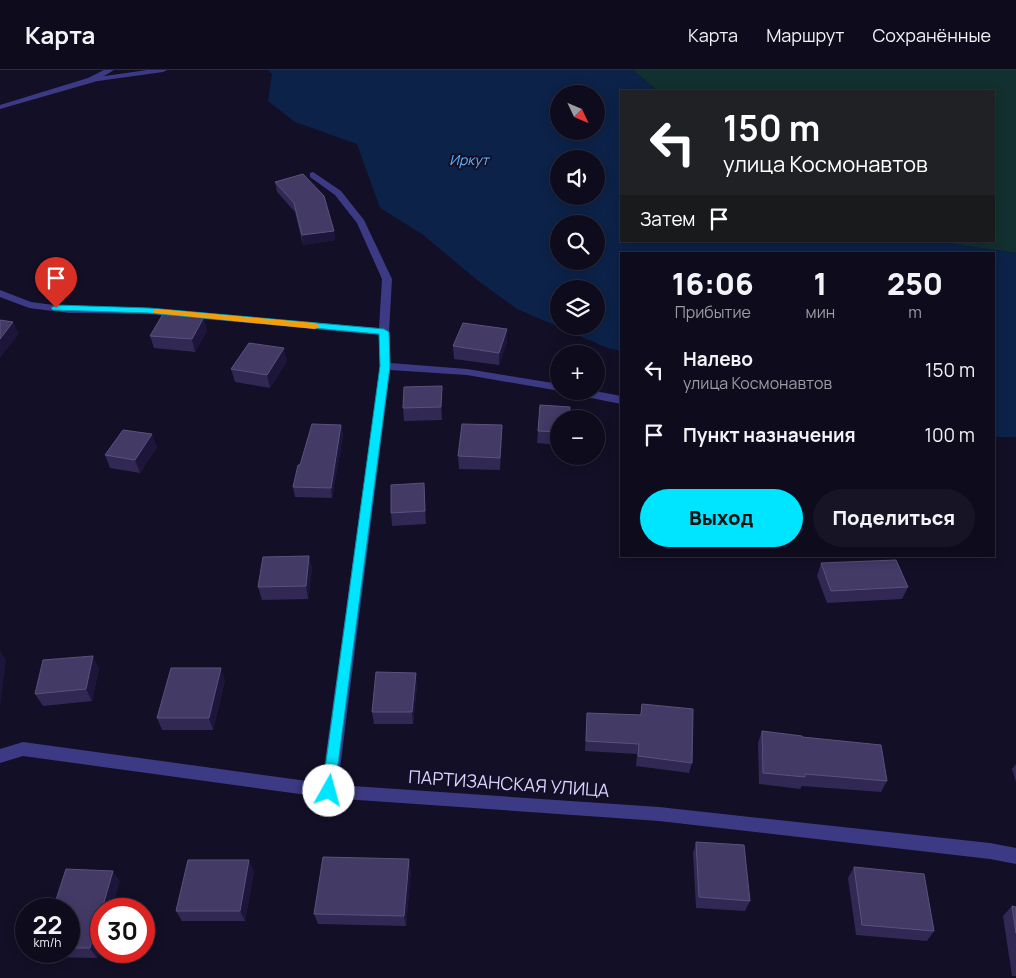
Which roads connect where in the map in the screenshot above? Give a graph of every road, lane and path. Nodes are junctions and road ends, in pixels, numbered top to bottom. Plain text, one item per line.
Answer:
1 (110, 70) edge
2 (163, 70) edge
3 (92, 80) junction
4 (0, 106) edge
5 (313, 175) dead end
6 (0, 293) edge
7 (384, 332) junction
8 (385, 366) junction
9 (550, 386) edge
10 (605, 397) edge
11 (620, 400) edge
12 (0, 756) edge
13 (329, 791) junction
14 (1016, 856) edge

1 - 3 street
2 - 3 street
3 - 4 street
5 - 7 street
6 - 7 street
7 - 8 street
8 - 9 street
8 - 13 street
10 - 11 street
12 - 13 street, ПАРТИЗАНСКАЯ УЛИЦА
13 - 14 street, ПАРТИЗАНСКАЯ УЛИЦА

